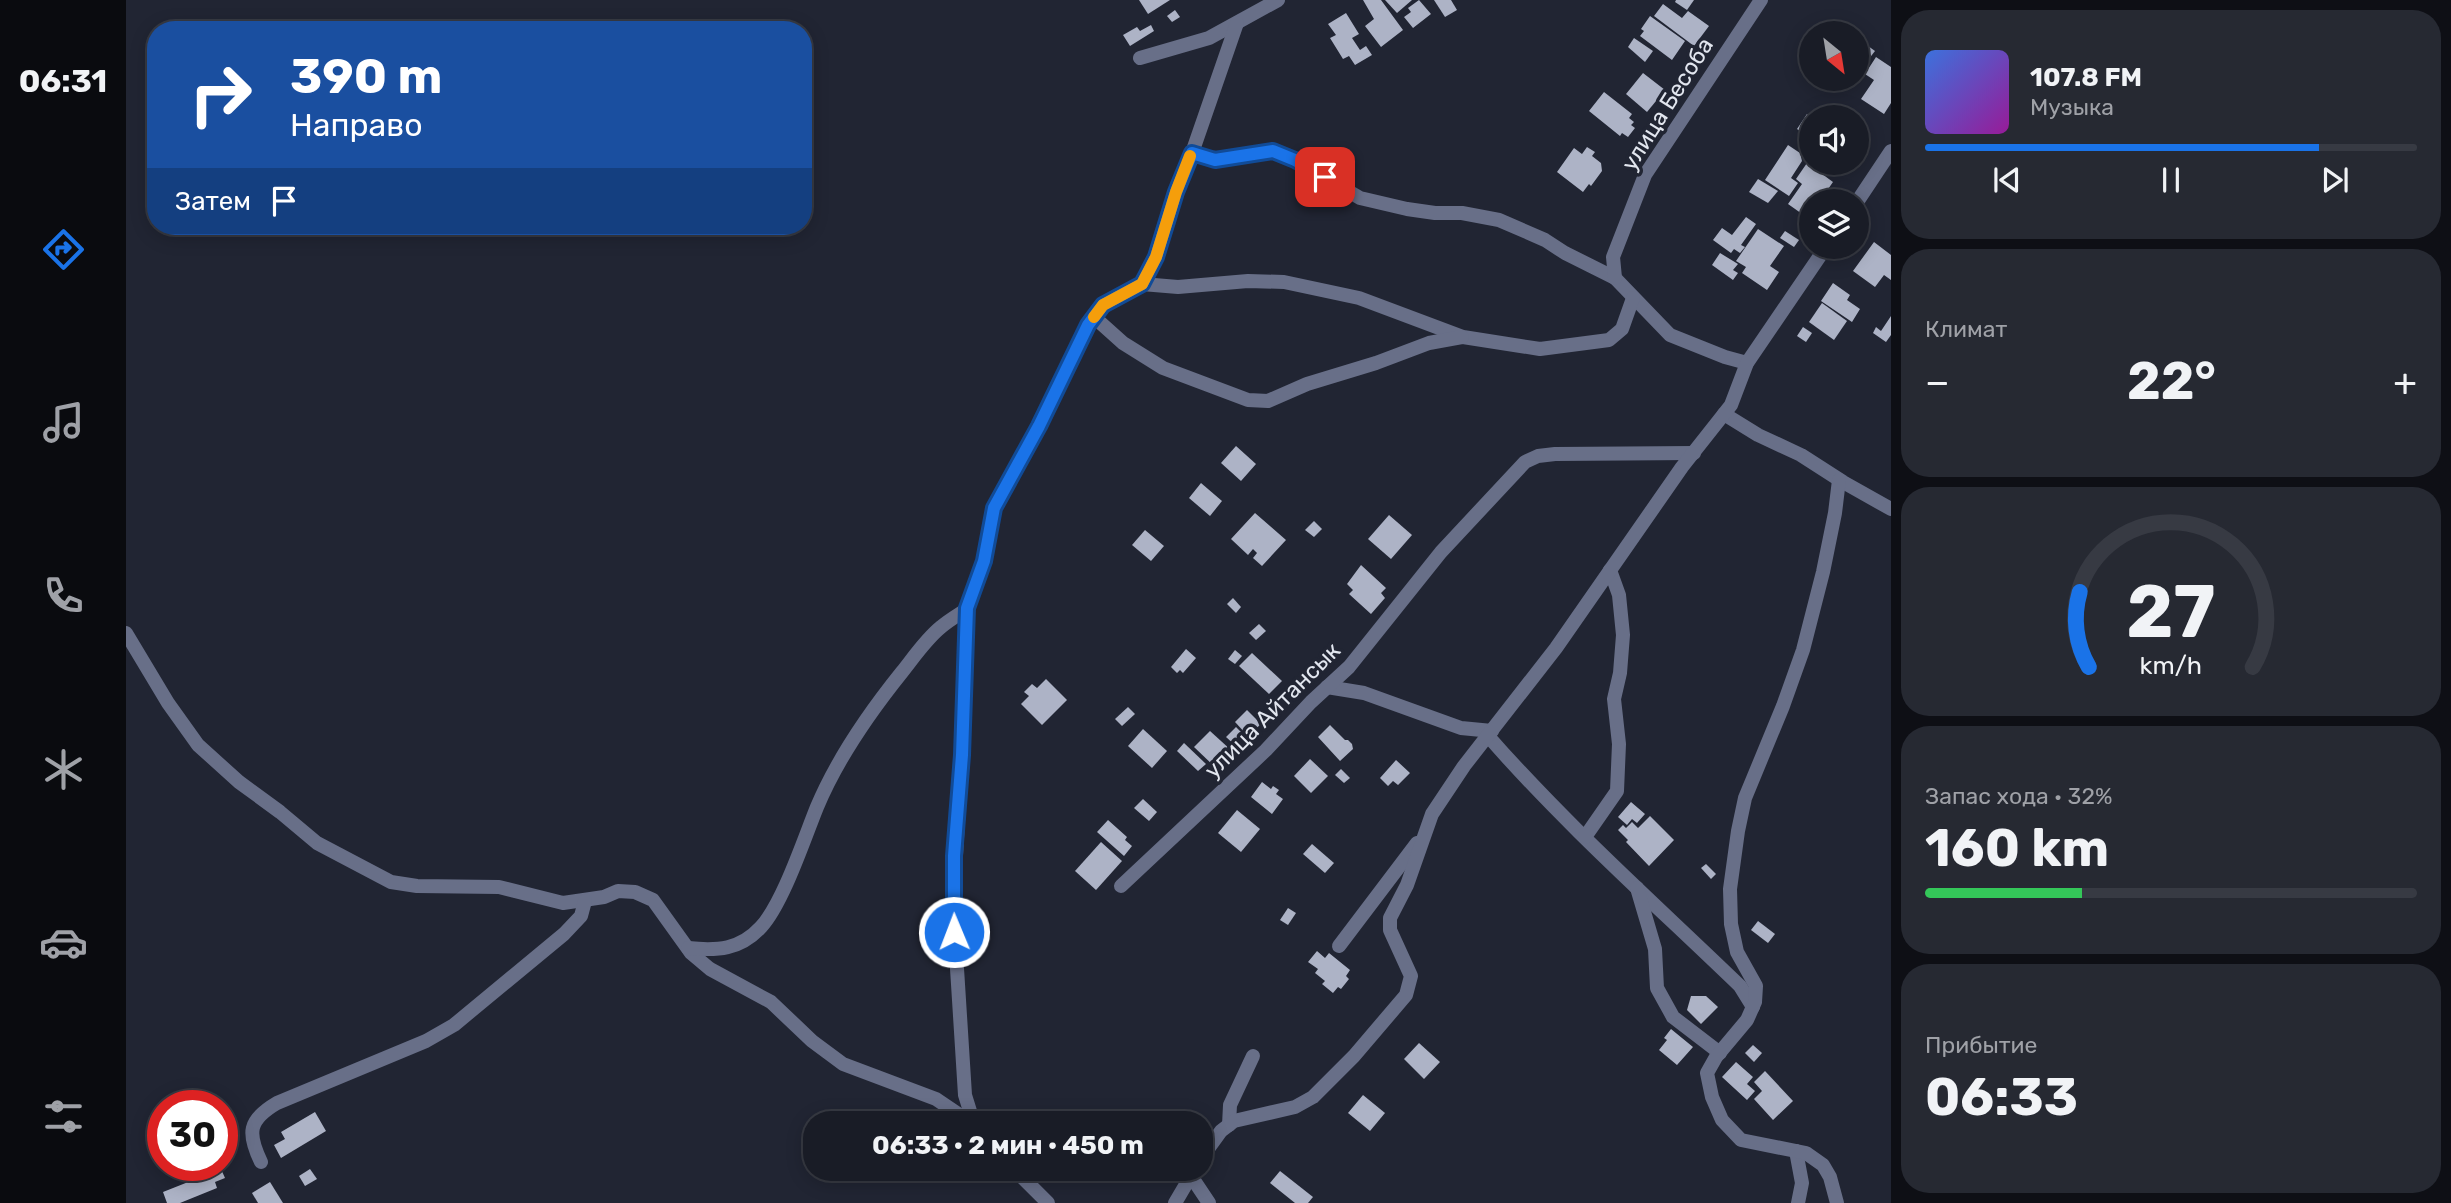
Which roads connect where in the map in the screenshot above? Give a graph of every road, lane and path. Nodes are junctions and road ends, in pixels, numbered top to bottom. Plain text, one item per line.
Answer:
1 (1278, 0) edge
2 (1761, 0) edge
3 (1237, 23) junction
4 (1140, 58) dead end
5 (1891, 151) edge
6 (1192, 153) junction
7 (1866, 189) edge
8 (1818, 259) edge
9 (1615, 278) junction
10 (1142, 284) junction
11 (1633, 298) junction
12 (1094, 317) junction
13 (1463, 337) junction
14 (1747, 363) junction
15 (1724, 414) junction
16 (1694, 453) junction
17 (1839, 480) junction
18 (1891, 509) edge
19 (1609, 570) junction
20 (967, 608) junction
21 (126, 633) edge
22 (1327, 687) junction
23 (1490, 733) junction
24 (1426, 830) junction
25 (1585, 837) junction
26 (1121, 886) dead end
27 (1637, 888) junction
28 (585, 901) junction
29 (1339, 946) dead end
30 (688, 948) junction
31 (1753, 1007) junction
32 (1720, 1053) junction
33 (1253, 1056) dead end
34 (954, 1111) edge
35 (969, 1111) edge
36 (1229, 1125) junction
37 (1213, 1141) edge
38 (1796, 1151) junction
39 (261, 1162) dead end
40 (1026, 1181) edge
41 (1188, 1181) edge
42 (1198, 1181) edge
43 (1048, 1203) edge
44 (1175, 1203) edge
45 (1209, 1203) edge
46 (1798, 1203) edge
47 (1837, 1203) edge

1 - 3 street
2 - 9 street, улица Бесоба
3 - 4 street
3 - 6 street
5 - 7 street
6 - 9 street
6 - 10 street
8 - 14 street
9 - 11 street
10 - 12 street
10 - 13 street
11 - 13 street
11 - 14 street
12 - 13 street
12 - 20 street
14 - 15 street
15 - 16 street
15 - 17 street
16 - 19 street
16 - 22 street, улица Айтансык
17 - 18 street
17 - 31 street
19 - 23 street
19 - 25 street
20 - 30 street
20 - 35 street
21 - 28 street
22 - 23 street
22 - 26 street, улица Айтансык
23 - 24 street
23 - 25 street
24 - 29 street
24 - 36 street
25 - 27 street
27 - 31 street
27 - 32 street
28 - 30 street
28 - 39 street
30 - 34 street
31 - 32 street
32 - 38 street
33 - 36 street
36 - 37 street
38 - 46 street
38 - 47 street
40 - 43 street
41 - 44 street
42 - 45 street

